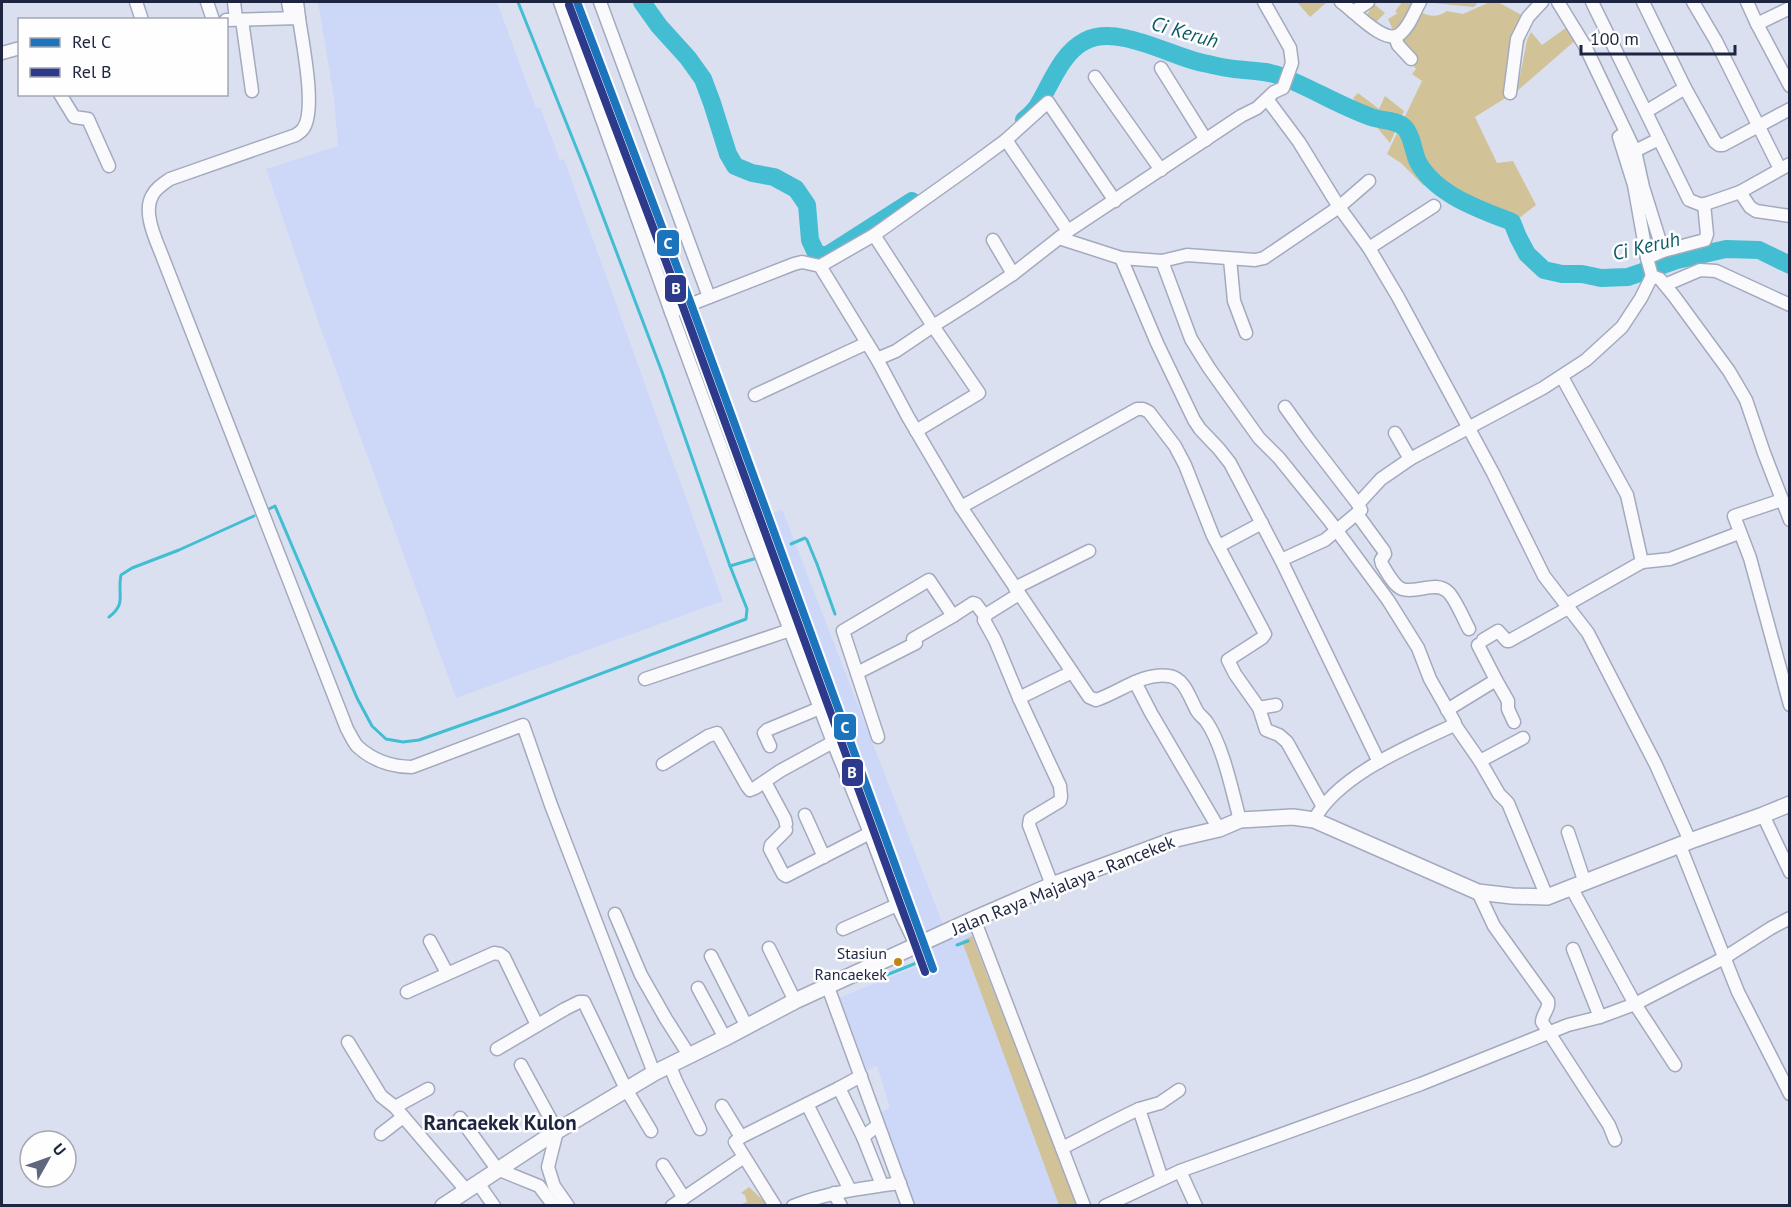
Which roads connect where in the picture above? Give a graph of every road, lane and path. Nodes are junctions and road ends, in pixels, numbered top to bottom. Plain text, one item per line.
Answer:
1 (136, 2) edge
2 (207, 2) edge
3 (234, 2) edge
4 (288, 2) edge
5 (297, 2) edge
6 (560, 2) edge
7 (600, 2) edge
8 (1264, 2) edge
9 (1341, 2) edge
10 (1368, 2) edge
11 (1420, 2) edge
12 (1542, 2) edge
13 (1558, 2) edge
14 (1594, 2) edge
15 (1643, 2) edge
16 (1693, 2) edge
17 (1747, 2) edge
18 (1790, 8) edge
19 (1353, 12) junction
20 (141, 18) edge
21 (212, 18) edge
22 (295, 18) junction
23 (235, 20) edge
24 (1757, 24) junction
25 (1395, 37) junction
26 (18, 49) edge
27 (2, 53) edge
28 (1411, 59) dead end
29 (1790, 59) edge
30 (1778, 64) junction
31 (1161, 68) dead end
32 (1095, 77) dead end
33 (1790, 86) edge
34 (1686, 88) junction
35 (252, 91) dead end
36 (1510, 93) dead end
37 (61, 96) edge
38 (1267, 99) junction
39 (1790, 109) edge
40 (1647, 111) junction
41 (1758, 126) junction
42 (1623, 134) junction
43 (1659, 139) junction
44 (1006, 140) junction
45 (1206, 140) junction
46 (1635, 151) junction
47 (109, 166) dead end
48 (1785, 167) edge
49 (1161, 170) junction
50 (1369, 181) dead end
51 (1740, 192) junction
52 (1115, 201) junction
53 (1704, 204) junction
54 (1434, 206) dead end
55 (1339, 207) junction
56 (1790, 216) edge
57 (1064, 234) junction
58 (874, 235) junction
59 (993, 240) dead end
60 (1369, 248) junction
61 (1663, 251) junction
62 (1121, 258) junction
63 (1230, 259) junction
64 (1162, 261) junction
65 (820, 266) junction
66 (1649, 267) junction
67 (1012, 274) junction
68 (1665, 285) junction
69 (709, 297) junction
70 (1790, 305) edge
71 (671, 312) junction
72 (933, 326) junction
73 (1246, 333) dead end
74 (867, 343) junction
75 (877, 359) junction
76 (1563, 381) junction
77 (755, 395) dead end
78 (1285, 407) dead end
79 (1469, 427) junction
80 (916, 431) junction
81 (1395, 433) dead end
82 (1410, 459) junction
83 (1782, 500) junction
84 (961, 507) junction
85 (1358, 509) junction
86 (1790, 520) edge
87 (1262, 523) junction
88 (1337, 531) junction
89 (1739, 533) junction
90 (1219, 546) junction
91 (1089, 551) dead end
92 (1281, 560) junction
93 (1642, 562) junction
94 (1017, 591) junction
95 (1567, 607) junction
96 (953, 616) junction
97 (985, 616) junction
98 (1469, 629) dead end
99 (790, 630) junction
100 (1072, 672) junction
101 (857, 673) junction
102 (645, 679) dead end
103 (1496, 680) junction
104 (1135, 682) junction
105 (1019, 698) junction
106 (1276, 705) dead end
107 (1790, 705) edge
108 (820, 708) junction
109 (1259, 708) junction
110 (1447, 710) junction
111 (1514, 722) dead end
112 (1455, 725) junction
113 (878, 737) dead end
114 (1523, 738) dead end
115 (833, 742) junction
116 (770, 746) dead end
117 (1480, 761) junction
118 (1379, 762) junction
119 (663, 764) dead end
120 (765, 782) junction
121 (1790, 804) edge
122 (1322, 805) junction
123 (805, 815) dead end
124 (1763, 815) junction
125 (1240, 820) junction
126 (1314, 820) junction
127 (1219, 829) junction
128 (1568, 832) dead end
129 (870, 833) junction
130 (1685, 843) junction
131 (824, 857) junction
132 (1790, 873) edge
133 (1053, 885) junction
134 (1578, 885) junction
135 (1478, 892) junction
136 (1547, 897) junction
137 (897, 905) junction
138 (615, 915) dead end
139 (1790, 918) edge
140 (974, 919) junction
141 (843, 929) dead end
142 (430, 941) dead end
143 (916, 945) junction
144 (769, 948) dead end
145 (1574, 949) dead end
146 (711, 956) dead end
147 (1724, 958) junction
148 (447, 973) junction
149 (828, 987) junction
150 (698, 988) dead end
151 (407, 992) dead end
152 (795, 1001) junction
153 (1635, 1004) junction
154 (1600, 1017) junction
155 (537, 1025) junction
156 (747, 1026) junction
157 (1549, 1032) junction
158 (725, 1038) junction
159 (348, 1042) dead end
160 (497, 1049) dead end
161 (689, 1055) junction
162 (521, 1065) dead end
163 (1675, 1065) dead end
164 (670, 1066) junction
165 (654, 1073) junction
166 (861, 1076) junction
167 (839, 1088) junction
168 (428, 1089) dead end
169 (626, 1089) junction
170 (1179, 1089) dead end
171 (1790, 1094) edge
172 (807, 1104) junction
173 (722, 1106) dead end
174 (1139, 1110) junction
175 (399, 1112) junction
176 (460, 1119) dead end
177 (878, 1125) junction
178 (700, 1129) dead end
179 (557, 1131) junction
180 (651, 1131) dead end
181 (381, 1134) dead end
182 (741, 1137) junction
183 (863, 1137) junction
184 (1616, 1140) dead end
185 (1062, 1148) junction
186 (744, 1157) junction
187 (663, 1166) dead end
188 (498, 1169) junction
189 (1180, 1171) junction
190 (1162, 1179) junction
191 (900, 1183) junction
192 (882, 1185) junction
193 (850, 1190) junction
194 (834, 1193) junction
195 (466, 1194) edge
196 (684, 1198) junction
197 (443, 1206) edge
198 (494, 1206) edge
199 (554, 1206) edge
200 (568, 1206) edge
201 (672, 1206) edge
202 (775, 1206) edge
203 (793, 1206) edge
204 (841, 1206) edge
205 (908, 1206) edge
206 (1084, 1206) edge
207 (1105, 1206) edge
208 (1196, 1206) edge

1 - 20 street
2 - 21 street
3 - 23 street
4 - 22 street
5 - 22 street
6 - 71 street
7 - 69 street
8 - 38 street
9 - 19 street
10 - 19 street
11 - 25 street
12 - 36 street
13 - 42 street
14 - 40 street
15 - 34 street
16 - 41 street
17 - 24 street
18 - 24 street
19 - 25 street
22 - 23 street
22 - 165 street
23 - 35 street
24 - 30 street
25 - 28 street
26 - 27 street
29 - 30 street
30 - 33 street
31 - 45 street
32 - 49 street
34 - 40 street
34 - 41 street
37 - 47 street
38 - 45 street
38 - 55 street
39 - 41 street
40 - 43 street
41 - 48 street
42 - 46 street
42 - 66 street
43 - 46 street
43 - 53 street
44 - 52 street
44 - 57 street
44 - 58 street
45 - 49 street
46 - 61 street
48 - 51 street
49 - 52 street
50 - 55 street
51 - 53 street
51 - 56 street
52 - 57 street
53 - 61 street
54 - 60 street
55 - 60 street
55 - 63 street
57 - 62 street
57 - 67 street
58 - 65 street
58 - 72 street
59 - 67 street
60 - 79 street
61 - 66 street
62 - 64 street
62 - 87 street
63 - 64 street
63 - 73 street
64 - 88 street
65 - 69 street
65 - 74 street
66 - 68 street
66 - 76 street
67 - 72 street
68 - 70 street
68 - 83 street
69 - 71 street
71 - 99 street
72 - 75 street
72 - 80 street
74 - 75 street
74 - 77 street
75 - 80 street
76 - 79 street
76 - 93 street
78 - 85 street
79 - 82 street
79 - 95 street
80 - 84 street
81 - 82 street
82 - 85 street
83 - 86 street
83 - 89 street
84 - 90 street
84 - 94 street
85 - 88 street
85 - 98 street
87 - 90 street
87 - 92 street
88 - 92 street
88 - 110 street
89 - 93 street
89 - 107 street
90 - 109 street
91 - 94 street
92 - 118 street
93 - 95 street
94 - 97 street
94 - 100 street
95 - 103 street
95 - 130 street
96 - 97 street
96 - 101 street
96 - 101 street
97 - 105 street
99 - 102 street
99 - 108 street
100 - 104 street
100 - 105 street
101 - 113 street
103 - 110 street
103 - 111 street
104 - 125 street
104 - 127 street
105 - 133 street
106 - 109 street
108 - 115 street
108 - 116 street
109 - 122 street
110 - 112 street
112 - 117 street
112 - 118 street
114 - 117 street
115 - 120 street
115 - 129 street
117 - 136 street
118 - 122 street
119 - 120 street
120 - 131 street
121 - 124 main road, Jalan Raya Majalaya - Rancekek
122 - 126 street
123 - 131 street
124 - 130 main road, Jalan Raya Majalaya - Rancekek
124 - 132 street
125 - 126 main road, Jalan Raya Majalaya - Rancekek
125 - 127 main road, Jalan Raya Majalaya - Rancekek
126 - 135 main road, Jalan Raya Majalaya - Rancekek
127 - 133 main road, Jalan Raya Majalaya - Rancekek
128 - 134 street
129 - 131 street
129 - 137 street
130 - 134 main road, Jalan Raya Majalaya - Rancekek
130 - 147 street
133 - 140 main road, Jalan Raya Majalaya - Rancekek
134 - 136 main road, Jalan Raya Majalaya - Rancekek
134 - 153 street
135 - 136 main road, Jalan Raya Majalaya - Rancekek
135 - 157 street
137 - 141 street
137 - 143 street
138 - 161 street
139 - 147 street
140 - 143 main road, Jalan Raya Majalaya - Rancekek
140 - 185 street
142 - 148 street
143 - 149 main road, Jalan Raya Majalaya - Rancekek
144 - 152 street
145 - 154 street
146 - 156 street
147 - 153 street
147 - 171 street
148 - 151 street
148 - 155 street
149 - 152 main road, Jalan Raya Majalaya - Rancekek
149 - 166 street
150 - 158 street
152 - 156 main road, Jalan Raya Majalaya - Rancekek
153 - 154 street
153 - 163 street
154 - 157 street
155 - 160 street
155 - 169 street
156 - 158 main road, Jalan Raya Majalaya - Rancekek
157 - 184 street
157 - 189 street
158 - 161 main road, Jalan Raya Majalaya - Rancekek
159 - 175 street
161 - 164 main road, Jalan Raya Majalaya - Rancekek
162 - 179 street
164 - 165 main road, Jalan Raya Majalaya - Rancekek
164 - 178 street
165 - 169 main road, Jalan Raya Majalaya - Rancekek
166 - 167 street
166 - 177 street
167 - 172 street
167 - 183 street
168 - 175 street
169 - 179 main road, Jalan Raya Majalaya - Rancekek
169 - 180 street
170 - 174 street
172 - 182 street
172 - 193 street
173 - 182 street
174 - 185 street
174 - 190 street
175 - 181 street
175 - 195 street
176 - 188 street
177 - 183 street
177 - 191 street
179 - 188 main road, Jalan Raya Majalaya - Rancekek
179 - 200 street
182 - 186 street
183 - 192 street
185 - 206 street
186 - 196 street
186 - 202 street
187 - 196 street
188 - 195 main road, Jalan Raya Majalaya - Rancekek
188 - 199 street
189 - 190 street
189 - 208 street
190 - 207 street
191 - 192 street
191 - 205 street
192 - 193 street
193 - 194 street
194 - 203 street
194 - 204 street
195 - 197 main road, Jalan Raya Majalaya - Rancekek
195 - 198 street
196 - 201 street

